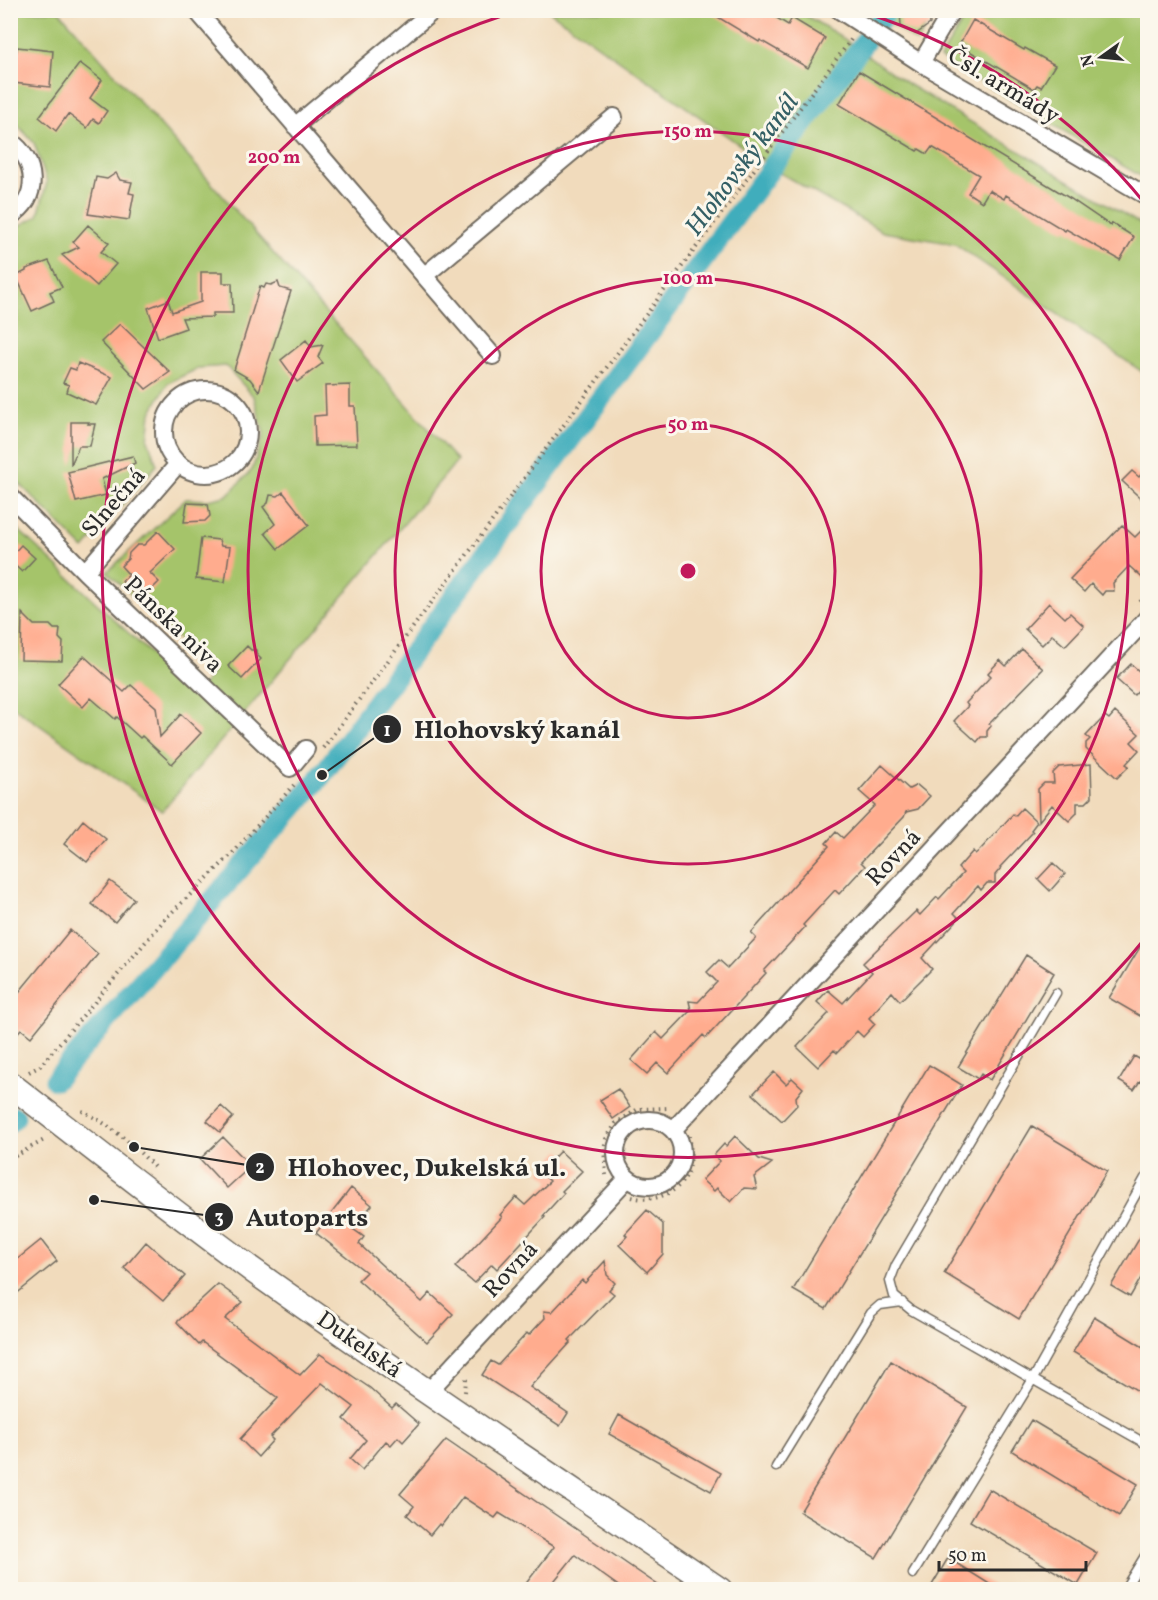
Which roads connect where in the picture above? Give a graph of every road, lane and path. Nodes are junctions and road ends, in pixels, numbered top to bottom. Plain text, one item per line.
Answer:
1 (196, 10) edge
2 (434, 10) edge
3 (839, 10) edge
4 (878, 10) edge
5 (952, 10) edge
6 (890, 19) dead end
7 (862, 25) junction
8 (921, 63) junction
9 (614, 117) dead end
10 (295, 126) junction
11 (10, 141) edge
12 (1148, 197) edge
13 (10, 216) edge
14 (424, 276) junction
15 (493, 357) dead end
16 (178, 464) junction
17 (10, 496) edge
18 (85, 572) junction
19 (1148, 617) edge
20 (312, 752) joint
21 (297, 782) dead end
22 (1056, 993) dead end
23 (11, 1084) edge
24 (63, 1125) junction
25 (673, 1130) junction
26 (10, 1159) edge
27 (1145, 1178) dead end
28 (627, 1179) junction
29 (902, 1302) junction
30 (1033, 1379) junction
31 (428, 1392) junction
32 (1148, 1445) edge
33 (776, 1467) dead end
34 (1148, 1551) edge
35 (913, 1574) dead end
36 (720, 1590) edge
37 (1124, 1590) edge

1 - 10 street
2 - 10 street
3 - 7 street, Čsl. armády
4 - 6 path
5 - 8 street
7 - 8 street, Čsl. armády
7 - 20 path
8 - 12 street, Čsl. armády
9 - 14 street
10 - 14 street
11 - 13 street
14 - 15 street
16 - 16 street, Slnečná
16 - 18 street, Slnečná
17 - 18 street, Pánska niva
18 - 20 street, Pánska niva
19 - 25 street, Rovná
21 - 23 path
22 - 29 lane
23 - 24 main road, Dukelská
24 - 26 path
24 - 31 main road, Dukelská
25 - 28 street
25 - 28 street
27 - 30 lane
28 - 31 street, Rovná
29 - 30 lane
29 - 33 lane
30 - 32 lane
30 - 35 lane
31 - 36 main road, Dukelská
34 - 37 lane

